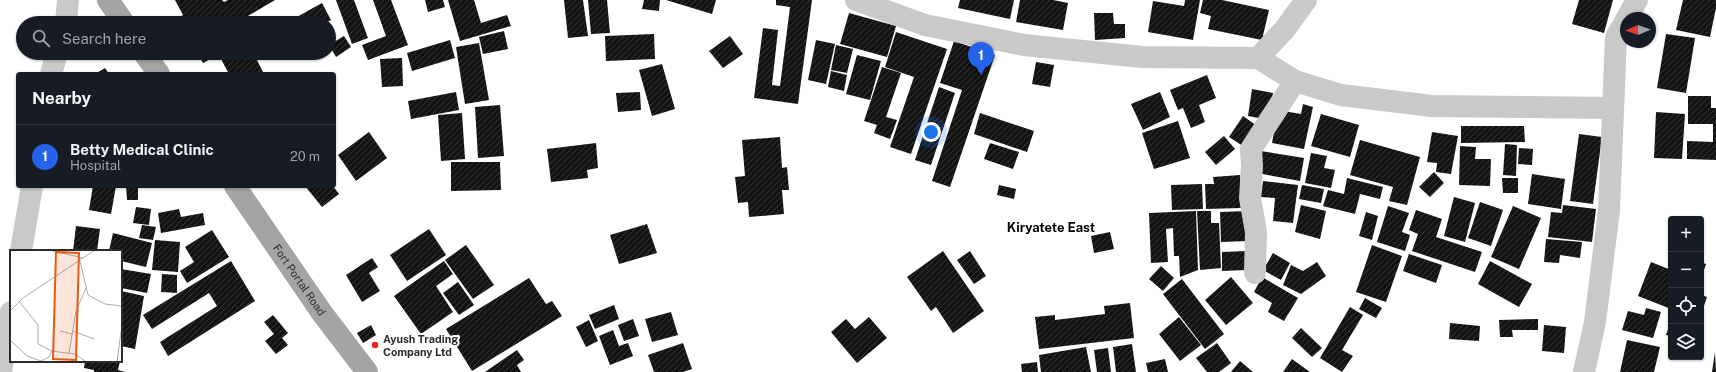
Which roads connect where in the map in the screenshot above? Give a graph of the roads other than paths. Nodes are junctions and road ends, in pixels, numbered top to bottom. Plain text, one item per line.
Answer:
1 (68, 0) edge
2 (108, 0) edge
3 (856, 0) edge
4 (1306, 0) edge
5 (1637, 0) edge
6 (1630, 12) edge
7 (67, 16) edge
8 (119, 16) edge
9 (1620, 30) edge
10 (1258, 58) junction
11 (55, 60) edge
12 (149, 60) edge
13 (52, 72) edge
14 (158, 72) edge
15 (1295, 81) junction
16 (1612, 108) junction
17 (32, 188) edge
18 (236, 188) edge
19 (21, 250) edge
20 (1255, 272) dead end
21 (10, 318) edge
22 (1, 372) edge
23 (367, 372) edge
24 (1584, 372) edge

1 - 7 street
2 - 8 main road
3 - 10 street
4 - 10 street
5 - 6 street
9 - 16 street
10 - 15 street
11 - 13 street
12 - 14 main road
15 - 16 street
15 - 20 street
16 - 24 street
17 - 19 street
18 - 23 main road, Fort Portal Road
21 - 22 street

